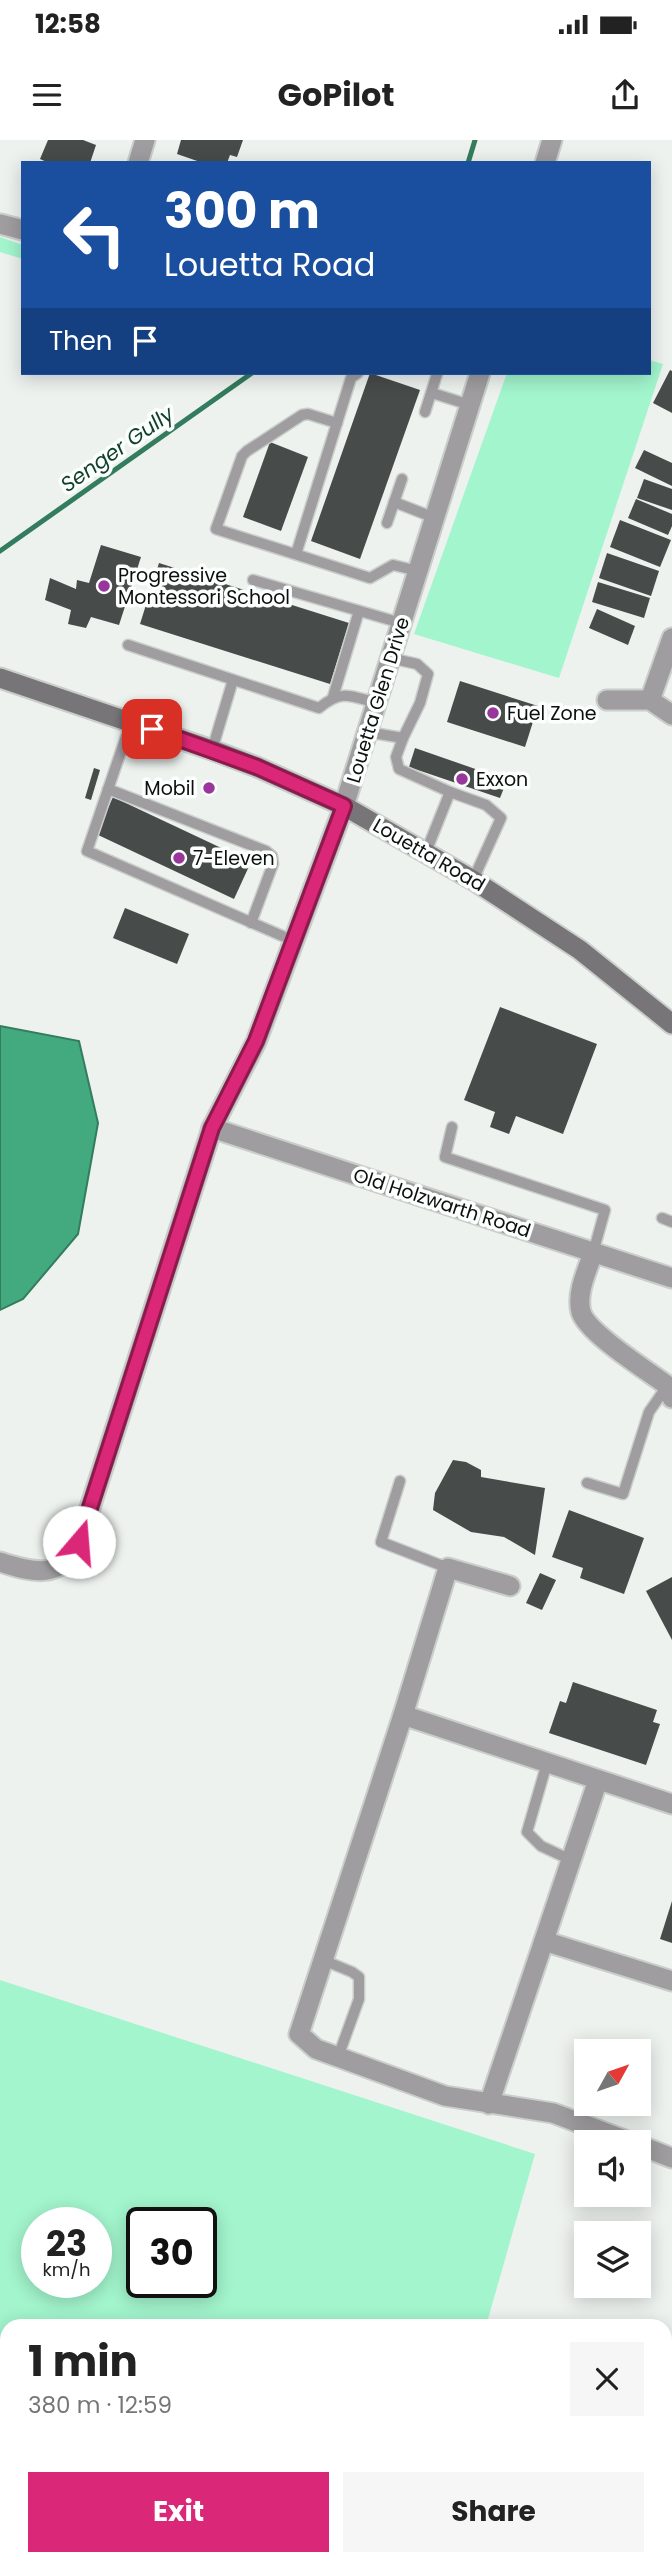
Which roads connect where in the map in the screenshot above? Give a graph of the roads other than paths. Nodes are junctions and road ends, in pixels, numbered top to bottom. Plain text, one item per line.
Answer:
1 (145, 140) edge
2 (552, 140) edge
3 (139, 161) edge
4 (546, 161) edge
5 (0, 224) edge
6 (21, 229) edge
7 (355, 375) edge
8 (438, 375) edge
9 (479, 375) edge
10 (432, 393) junction
11 (470, 405) junction
12 (425, 412) dead end
13 (337, 423) junction
14 (401, 479) dead end
15 (394, 502) junction
16 (435, 518) junction
17 (387, 523) dead end
18 (296, 554) junction
19 (418, 571) junction
20 (253, 580) dead end
21 (359, 611) junction
22 (401, 623) junction
23 (672, 638) edge
24 (128, 645) dead end
25 (390, 658) junction
26 (0, 678) edge
27 (233, 680) junction
28 (333, 697) junction
29 (607, 700) dead end
30 (650, 700) junction
31 (377, 703) junction
32 (672, 715) edge
33 (131, 722) junction
34 (368, 732) junction
35 (403, 737) junction
36 (212, 750) junction
37 (108, 789) junction
38 (450, 792) junction
39 (344, 806) junction
40 (426, 852) junction
41 (473, 880) junction
42 (251, 923) junction
43 (294, 941) junction
44 (672, 1024) edge
45 (452, 1127) dead end
46 (212, 1128) junction
47 (593, 1253) junction
48 (672, 1278) edge
49 (670, 1392) edge
50 (400, 1481) dead end
51 (587, 1483) dead end
52 (0, 1562) edge
53 (448, 1568) junction
54 (510, 1586) dead end
55 (403, 1715) junction
56 (547, 1763) junction
57 (598, 1780) junction
58 (672, 1804) edge
59 (571, 1860) junction
60 (544, 1941) junction
61 (323, 1960) junction
62 (672, 1981) edge
63 (338, 2057) junction
64 (489, 2104) junction
65 (598, 2130) edge
66 (651, 2150) edge
67 (672, 2158) edge

1 - 3 street
2 - 4 street
5 - 6 street
7 - 13 lane
8 - 10 lane
9 - 11 street, Louetta Glen Drive
10 - 11 lane
10 - 12 lane
11 - 16 street, Louetta Glen Drive
13 - 18 lane
13 - 18 lane
14 - 15 lane
15 - 16 lane
15 - 17 lane
16 - 19 street, Louetta Glen Drive
18 - 19 lane
19 - 22 street, Louetta Glen Drive
20 - 21 lane
21 - 22 lane
21 - 28 lane
22 - 25 street, Louetta Glen Drive
23 - 30 street
24 - 27 lane
25 - 31 street, Louetta Glen Drive
25 - 35 lane
26 - 33 main road, Louetta Road
27 - 28 lane
27 - 36 lane
28 - 31 lane
29 - 30 street
30 - 32 street
31 - 34 street, Louetta Glen Drive
33 - 36 main road, Louetta Road
33 - 37 lane
34 - 35 lane
34 - 39 street, Louetta Glen Drive
35 - 38 lane
36 - 39 main road, Louetta Road
37 - 42 lane
37 - 42 lane
38 - 40 lane
38 - 41 lane
39 - 40 main road, Louetta Road
39 - 43 street, Louetta Glen Drive
40 - 41 main road, Louetta Road
41 - 44 main road, Louetta Road
42 - 43 lane
43 - 46 street, Louetta Glen Drive
45 - 47 lane
46 - 47 street, Old Holzwarth Road
46 - 52 street, Louetta Glen Drive
47 - 48 street, Old Holzwarth Road
47 - 49 street
49 - 51 lane
50 - 53 lane
53 - 54 street
53 - 55 street
55 - 56 street
55 - 61 street
56 - 57 street
56 - 59 lane
57 - 58 street
57 - 59 street
59 - 60 street
60 - 62 street
60 - 64 street
61 - 63 lane
61 - 63 street
63 - 64 street
64 - 65 street
66 - 67 street

